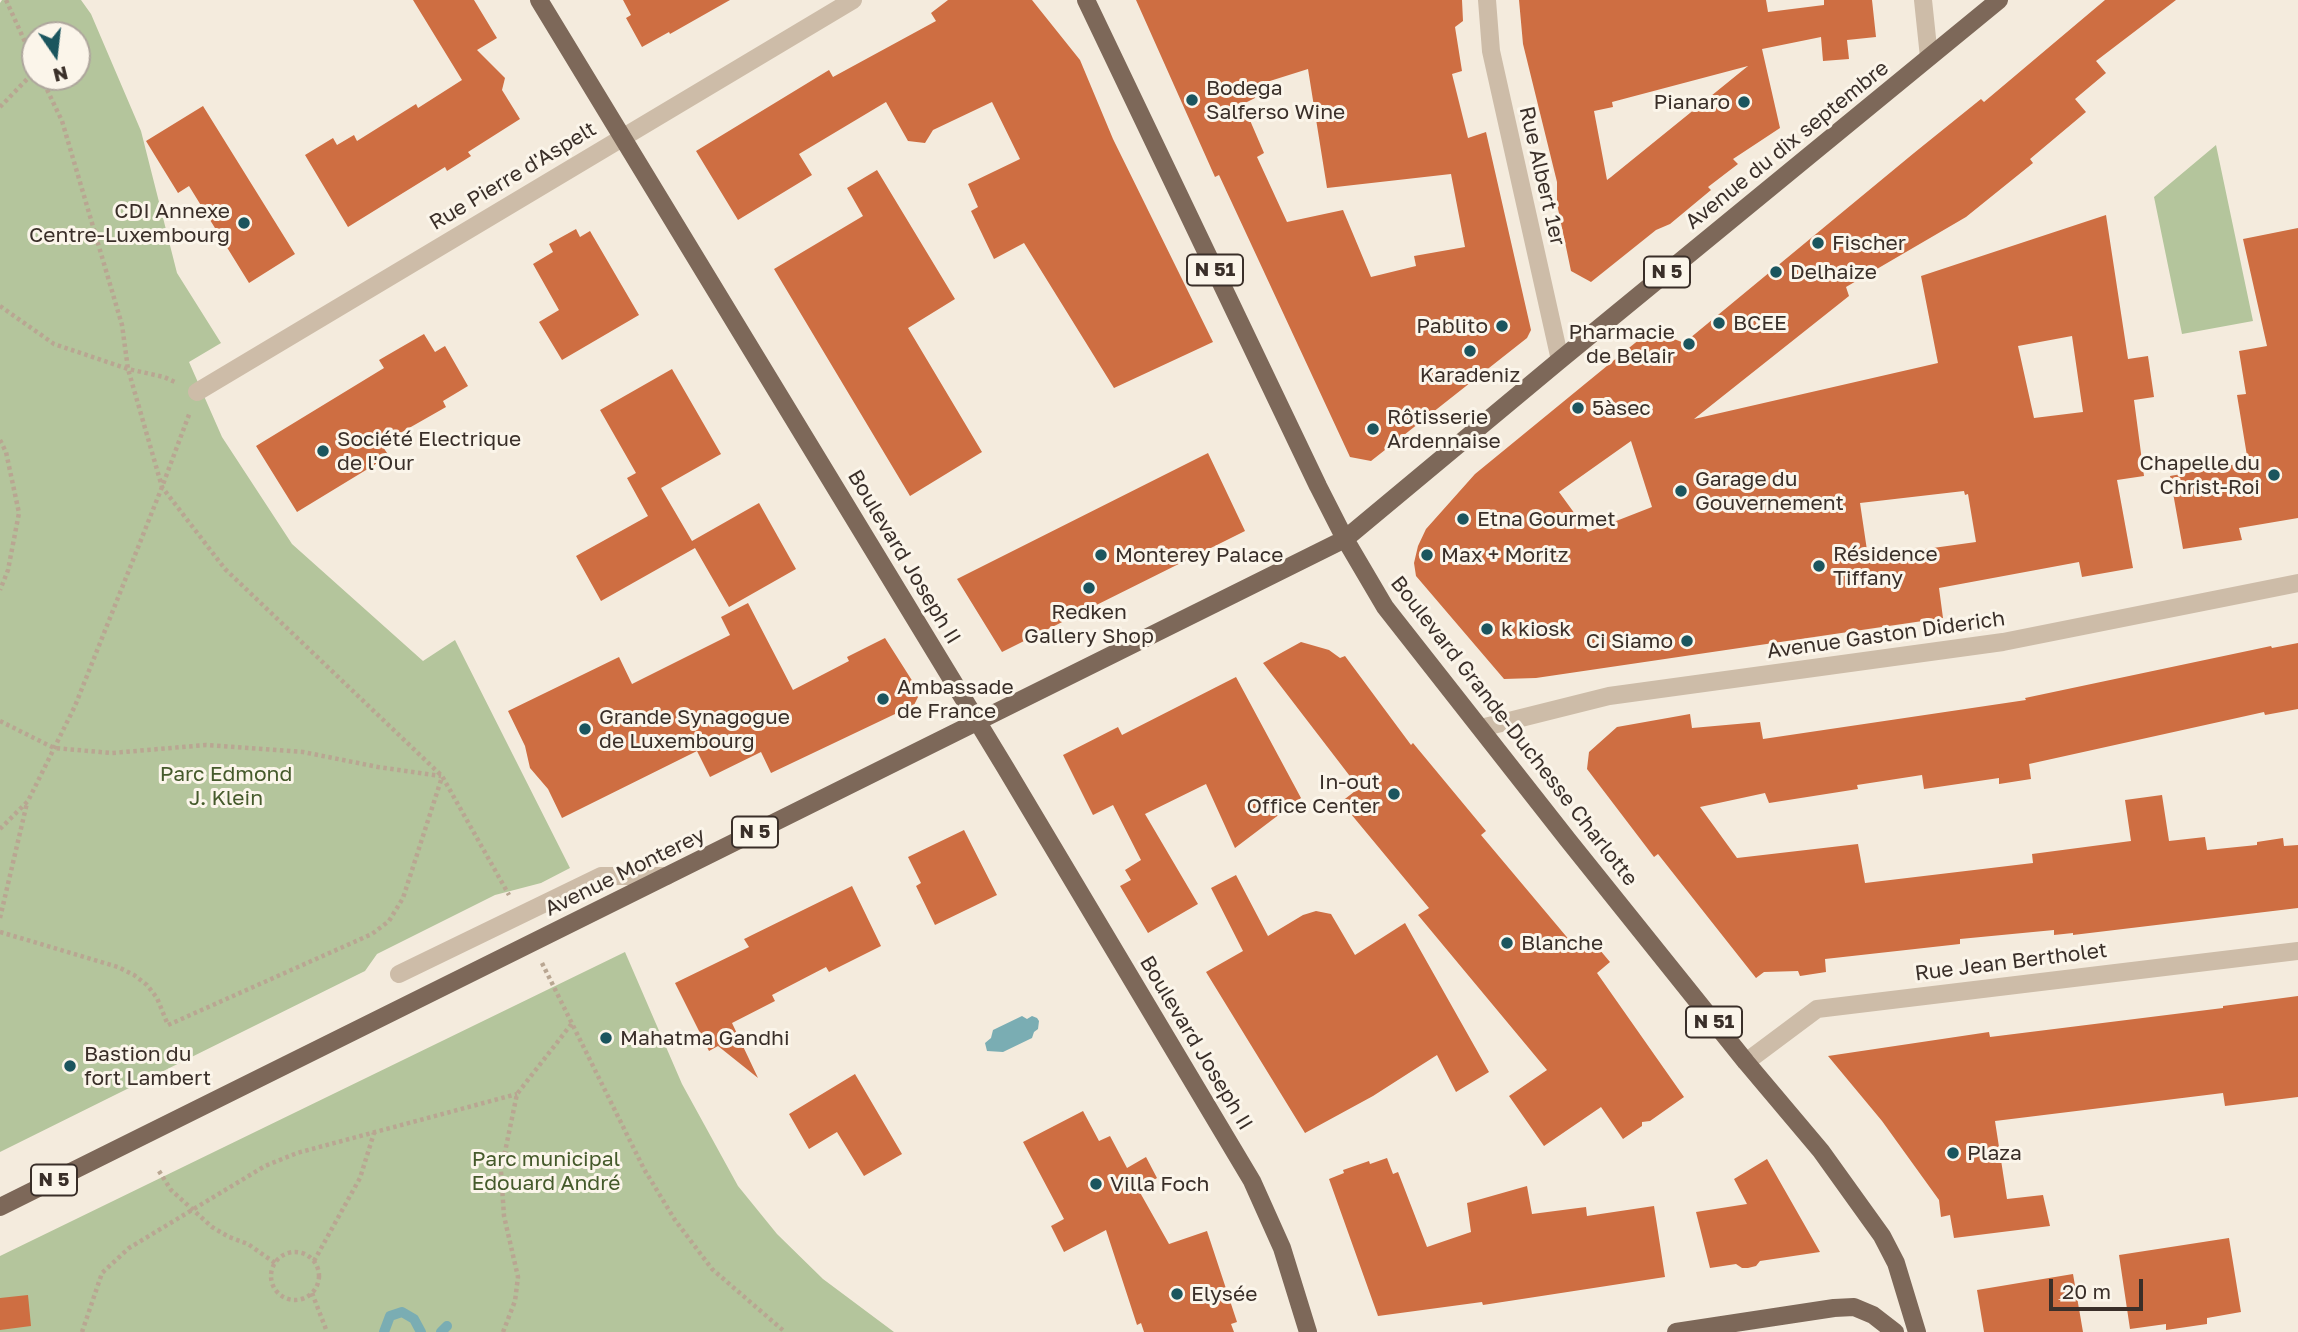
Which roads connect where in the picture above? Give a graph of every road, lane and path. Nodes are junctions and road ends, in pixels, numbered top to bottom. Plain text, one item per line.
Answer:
1 (6, 0) edge
2 (539, 0) edge
3 (853, 0) edge
4 (1086, 0) edge
5 (1487, 0) edge
6 (1923, 0) edge
7 (1999, 0) edge
8 (21, 33) edge
9 (1929, 57) junction
10 (21, 85) edge
11 (48, 91) edge
12 (0, 107) edge
13 (622, 138) junction
14 (0, 306) edge
15 (1560, 360) junction
16 (128, 369) junction
17 (197, 392) junction
18 (0, 440) edge
19 (162, 487) junction
20 (1345, 539) junction
21 (2298, 583) edge
22 (0, 590) edge
23 (0, 721) edge
24 (977, 722) junction
25 (1481, 728) junction
26 (54, 748) junction
27 (442, 776) junction
28 (28, 801) junction
29 (0, 829) edge
30 (499, 876) dead end
31 (667, 876) junction
32 (0, 918) edge
33 (0, 932) edge
34 (532, 943) junction
35 (2298, 951) edge
36 (399, 974) dead end
37 (573, 1022) junction
38 (1746, 1062) junction
39 (517, 1094) junction
40 (374, 1133) junction
41 (159, 1171) dead end
42 (0, 1207) edge
43 (191, 1209) junction
44 (314, 1261) junction
45 (275, 1263) junction
46 (313, 1293) junction
47 (82, 1332) edge
48 (327, 1332) edge
49 (503, 1332) edge
50 (785, 1332) edge
51 (1308, 1332) edge
52 (1676, 1332) edge
53 (1895, 1332) edge
54 (1917, 1332) edge

1 - 8 path
2 - 13 main road, Boulevard Joseph II
3 - 13 street, Rue Pierre d'Aspelt
4 - 20 main road, Boulevard Grande-Duchesse Charlotte / N 51
5 - 15 street, Rue Albert 1er
6 - 9 street
7 - 9 main road, Avenue du dix septembre / N 5
9 - 15 main road, Avenue du dix septembre / N 5
10 - 12 path
11 - 16 path
13 - 17 street, Rue Pierre d'Aspelt
13 - 24 main road, Boulevard Joseph II
14 - 16 path
15 - 20 main road, Avenue du dix septembre / N 5
16 - 17 path
16 - 19 path
17 - 19 path
18 - 22 path
19 - 26 path
19 - 27 path
20 - 24 main road, Avenue Monterey / N 5
20 - 25 main road, Boulevard Grande-Duchesse Charlotte / N 51
21 - 25 street, Avenue Gaston Diderich
23 - 26 path
24 - 31 main road, Avenue Monterey / N 5
24 - 51 main road, Boulevard Joseph II
25 - 38 main road, Boulevard Grande-Duchesse Charlotte / N 51
26 - 27 path
26 - 28 path
27 - 30 path
27 - 33 path
28 - 29 path
28 - 32 path
31 - 34 main road, Avenue Monterey / N 5
31 - 36 street
34 - 37 path
34 - 42 main road, Avenue Monterey / N 5
35 - 38 street, Rue Jean Bertholet
37 - 39 path
37 - 50 path
38 - 54 main road, Boulevard Grande-Duchesse Charlotte / N 51
39 - 40 path
39 - 49 path
40 - 43 path
40 - 44 path
41 - 43 path
43 - 45 path
43 - 47 path
44 - 45 path
44 - 46 path
45 - 46 path
46 - 48 path
52 - 53 main road

